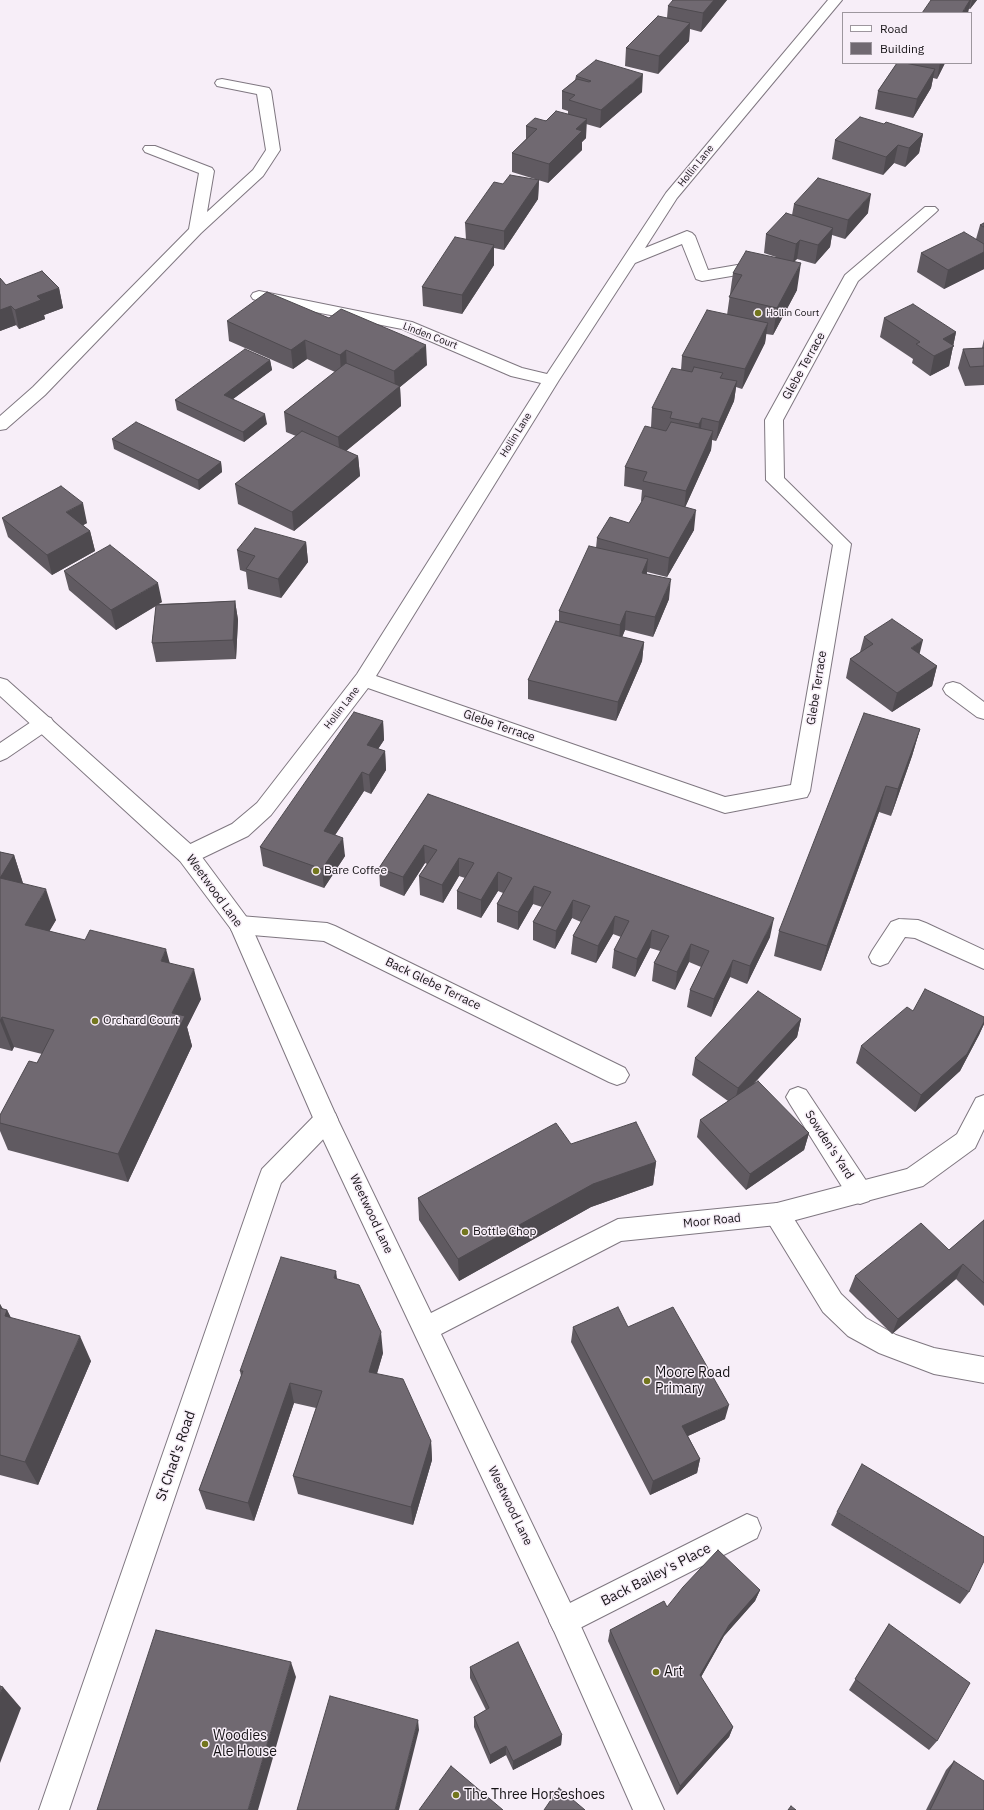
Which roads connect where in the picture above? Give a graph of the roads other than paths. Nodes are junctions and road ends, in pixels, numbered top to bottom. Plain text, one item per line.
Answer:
1 (835, 0) edge
2 (222, 83) dead end
3 (150, 149) dead end
4 (930, 210) dead end
5 (196, 230) junction
6 (630, 260) junction
7 (749, 268) edge
8 (259, 296) edge
9 (551, 380) junction
10 (0, 425) edge
11 (364, 679) junction
12 (0, 685) edge
13 (953, 689) dead end
14 (984, 712) edge
15 (44, 723) junction
16 (0, 753) edge
17 (188, 855) junction
18 (240, 925) junction
19 (880, 957) dead end
20 (984, 960) edge
21 (617, 1075) dead end
22 (798, 1097) dead end
23 (984, 1105) edge
24 (326, 1120) junction
25 (860, 1193) junction
26 (777, 1214) junction
27 (426, 1330) junction
28 (984, 1370) edge
29 (747, 1528) dead end
30 (564, 1621) junction
31 (54, 1810) edge
32 (649, 1810) edge

1 - 6 street, Hollin Lane
2 - 5 street
3 - 5 street
4 - 11 street, Glebe Terrace
5 - 10 street
6 - 7 street
6 - 9 street, Hollin Lane
8 - 9 street, Linden Court
9 - 11 street, Hollin Lane
11 - 17 street, Hollin Lane
12 - 15 street, Weetwood Lane
13 - 14 street
15 - 16 street
15 - 17 street, Weetwood Lane
17 - 18 street, Weetwood Lane
18 - 21 street, Back Glebe Terrace
18 - 24 street, Weetwood Lane
19 - 20 street
22 - 25 street, Sowden's Yard
23 - 25 street, Moor Road
24 - 27 street, Weetwood Lane
24 - 31 street, St Chad's Road
25 - 26 street, Moor Road
26 - 27 street, Moor Road
26 - 28 street
27 - 30 street, Weetwood Lane
29 - 30 street, Back Bailey's Place
30 - 32 street, Weetwood Lane

